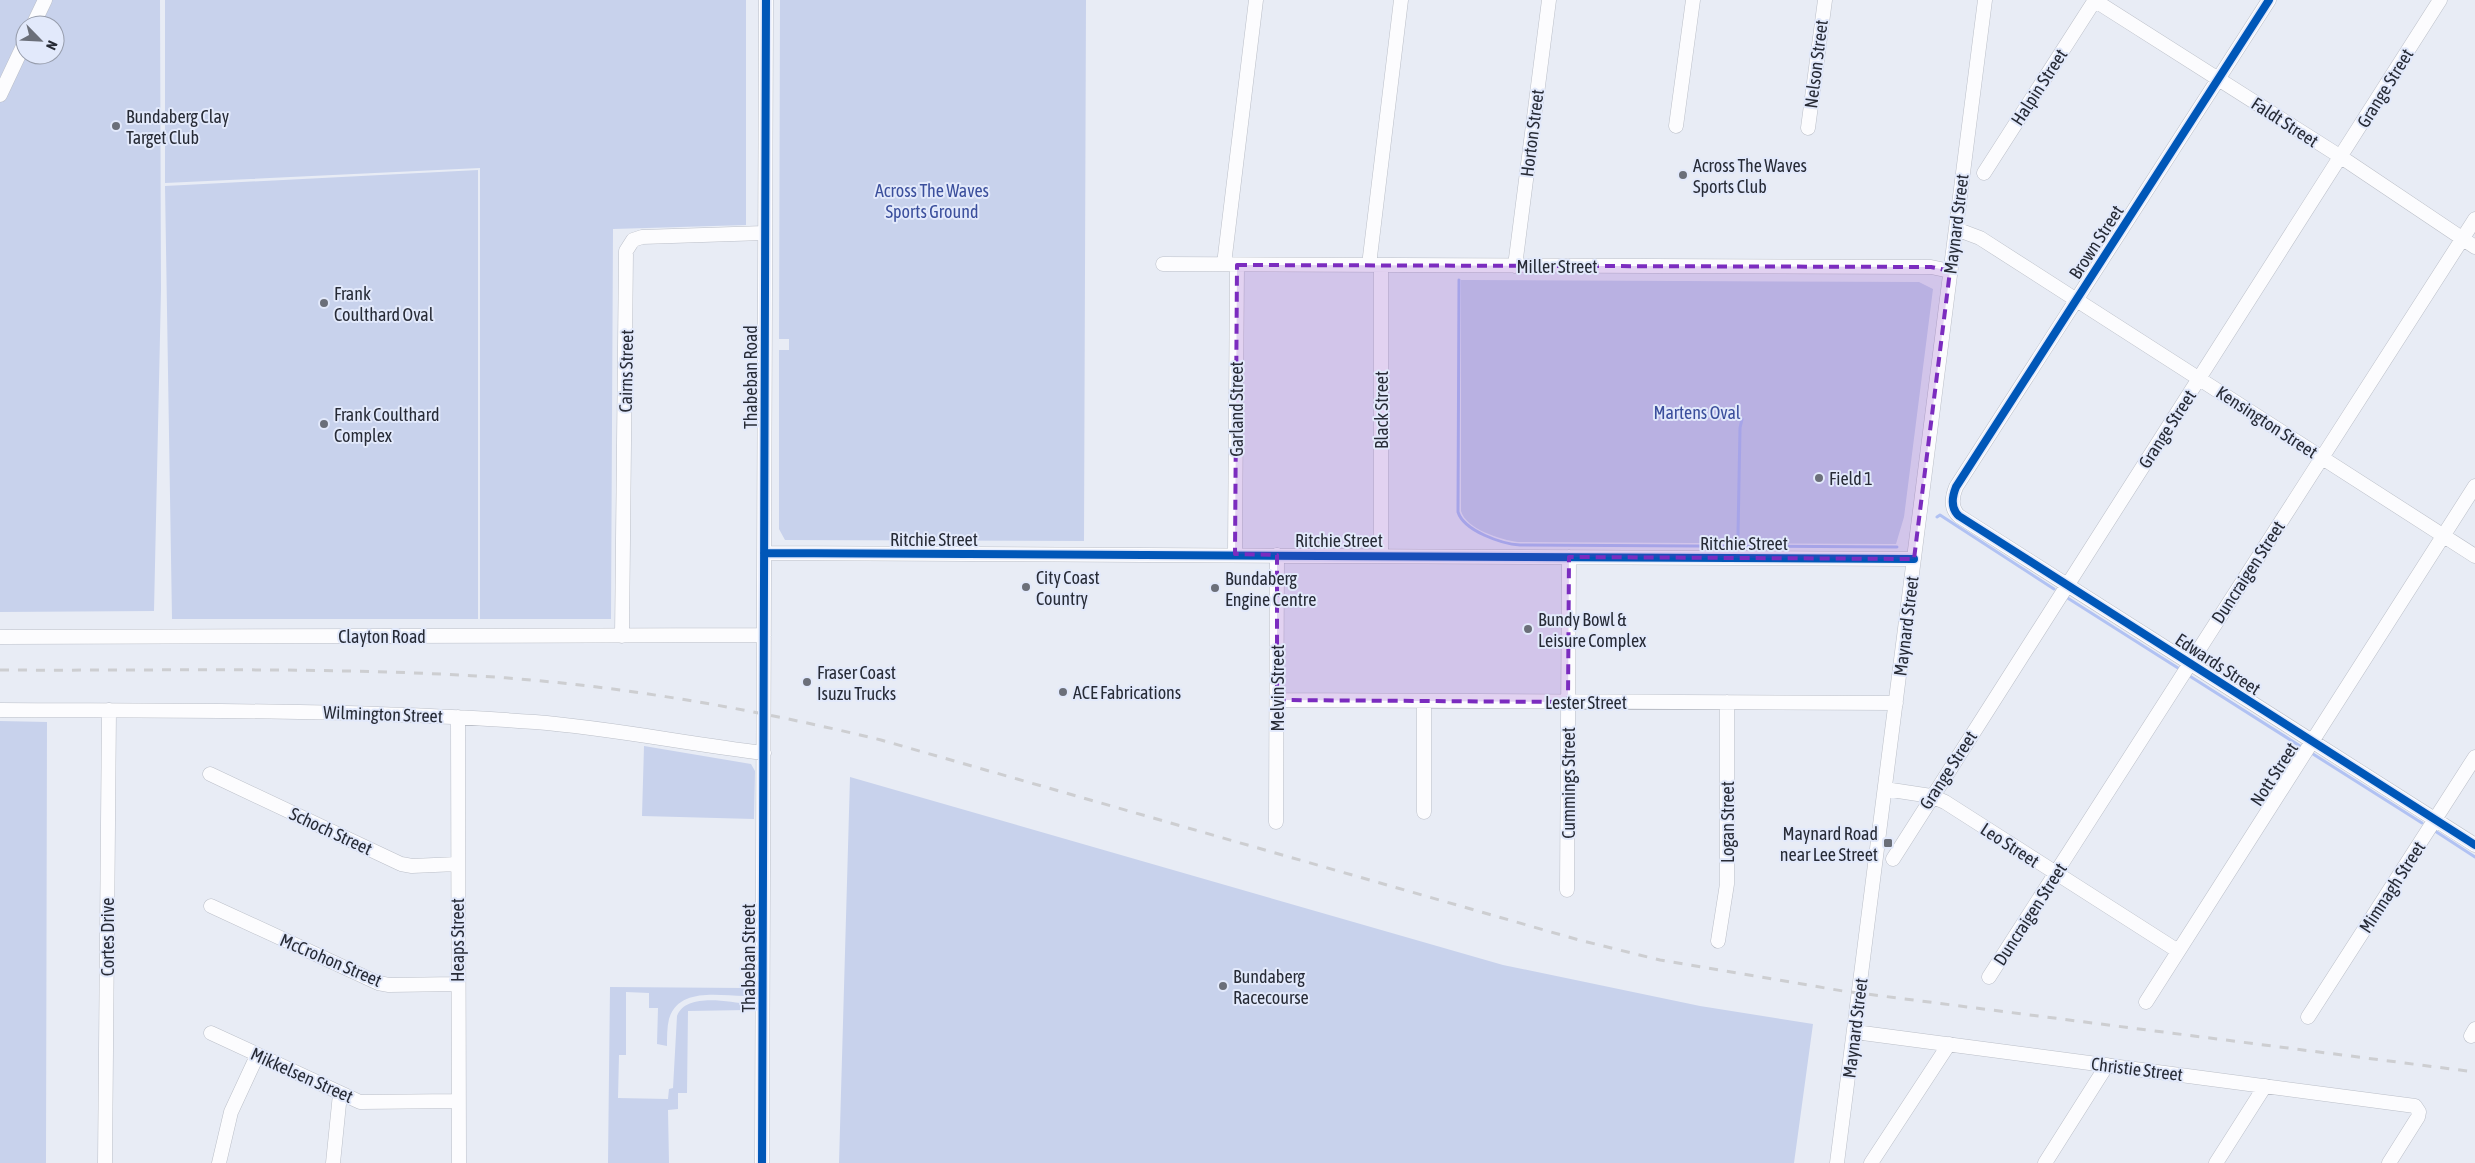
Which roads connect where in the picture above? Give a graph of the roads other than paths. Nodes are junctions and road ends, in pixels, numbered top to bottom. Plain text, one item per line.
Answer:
1 (45, 0) edge
2 (766, 0) edge
3 (1256, 0) edge
4 (1401, 0) edge
5 (1549, 0) edge
6 (1693, 0) edge
7 (1824, 0) edge
8 (1985, 0) edge
9 (2094, 0) edge
10 (2269, 0) edge
11 (2440, 0) edge
12 (38, 15) edge
13 (15, 63) edge
14 (2219, 79) junction
15 (0, 94) edge
16 (1676, 126) dead end
17 (1808, 128) dead end
18 (2341, 157) junction
19 (1984, 173) dead end
20 (2475, 219) edge
21 (1956, 229) junction
22 (765, 233) junction
23 (2462, 239) junction
24 (2475, 247) edge
25 (1163, 264) dead end
26 (1231, 264) junction
27 (1375, 265) junction
28 (1515, 266) junction
29 (1950, 271) junction
30 (2077, 300) junction
31 (2199, 378) junction
32 (2322, 458) junction
33 (2475, 486) edge
34 (1953, 503) joint
35 (2443, 536) junction
36 (764, 553) junction
37 (1235, 554) junction
38 (1277, 555) junction
39 (1381, 555) junction
40 (2475, 556) edge
41 (1569, 557) junction
42 (1914, 559) junction
43 (2067, 586) junction
44 (764, 635) junction
45 (622, 636) junction
46 (0, 637) edge
47 (2190, 664) junction
48 (1276, 700) junction
49 (1424, 701) junction
50 (1568, 702) junction
51 (1727, 702) junction
52 (1896, 703) junction
53 (0, 710) edge
54 (109, 710) junction
55 (458, 717) junction
56 (2312, 742) junction
57 (764, 754) junction
58 (2475, 757) edge
59 (210, 774) dead end
60 (1885, 789) junction
61 (1931, 796) junction
62 (1424, 812) dead end
63 (2435, 819) junction
64 (1276, 822) dead end
65 (2475, 845) edge
66 (1893, 859) dead end
67 (457, 864) junction
68 (2055, 874) junction
69 (1568, 890) dead end
70 (212, 906) dead end
71 (1718, 941) dead end
72 (2178, 951) junction
73 (1989, 977) dead end
74 (458, 984) junction
75 (2146, 1002) dead end
76 (2308, 1017) dead end
77 (1855, 1032) junction
78 (211, 1033) dead end
79 (1949, 1044) junction
80 (257, 1056) junction
81 (2107, 1065) junction
82 (2265, 1086) junction
83 (340, 1094) junction
84 (458, 1101) junction
85 (105, 1163) edge
86 (219, 1163) edge
87 (333, 1163) edge
88 (459, 1163) edge
89 (762, 1163) edge
90 (1837, 1163) edge
91 (1871, 1163) edge
92 (2045, 1163) edge
93 (2216, 1163) edge
94 (2389, 1163) edge

1 - 12 street
2 - 22 street, Thabeban Road
3 - 26 street, Garland Street
4 - 27 street, Black Street
5 - 28 street, Horton Street
6 - 16 street
7 - 17 street, Nelson Street
8 - 21 street, Maynard Street
9 - 14 street, Faldt Street
9 - 19 street, Halpin Street
10 - 14 street, Brown Street
11 - 18 street, Grange Street
13 - 15 street
14 - 18 street, Faldt Street
14 - 30 street, Brown Street
18 - 23 street, Faldt Street
18 - 31 street, Grange Street
20 - 23 street, Duncraigen Street
21 - 29 street, Maynard Street
21 - 30 street, Kensington Street
22 - 36 street, Thabeban Road
22 - 45 street, Cairns Street
23 - 24 street, Faldt Street
23 - 32 street, Duncraigen Street
25 - 26 street, Miller Street
26 - 27 street, Miller Street
26 - 37 street, Garland Street
27 - 28 street, Miller Street
27 - 39 street, Black Street
28 - 29 street, Miller Street
29 - 42 street, Maynard Street
30 - 31 street, Kensington Street
30 - 34 street, Brown Street
31 - 32 street, Kensington Street
31 - 43 street, Grange Street
32 - 35 street, Kensington Street
32 - 47 street, Duncraigen Street
33 - 35 street, Nott Street
34 - 43 street, Edwards Street
35 - 40 street, Kensington Street
35 - 56 street, Nott Street
36 - 37 street, Ritchie Street
36 - 44 street, Thabeban Road
37 - 38 street, Ritchie Street
38 - 39 street, Ritchie Street
38 - 48 street, Melvin Street
39 - 41 street, Ritchie Street
41 - 42 street, Ritchie Street
41 - 50 street, Cummings Street
42 - 52 street, Maynard Street
43 - 47 street, Edwards Street
43 - 61 street, Grange Street
44 - 45 street, Clayton Road
44 - 57 street, Thabeban Road
45 - 46 street, Clayton Road
47 - 56 street, Edwards Street
47 - 68 street, Duncraigen Street
48 - 49 street, Lester Street
48 - 64 street, Melvin Street
49 - 50 street, Lester Street
49 - 62 street
50 - 51 street, Lester Street
50 - 69 street, Cummings Street
51 - 52 street, Lester Street
51 - 71 street, Logan Street
52 - 60 street, Maynard Street
53 - 54 street, Wilmington Street
54 - 55 street, Wilmington Street
54 - 85 street, Cortes Drive
55 - 57 street, Wilmington Street
55 - 67 street, Heaps Street
56 - 63 street, Edwards Street
56 - 72 street, Nott Street
57 - 89 street, Thabeban Street
58 - 63 street, Mimnagh Street
59 - 67 street, Schoch Street
60 - 61 street, Leo Street
60 - 77 street, Maynard Street
61 - 66 street, Grange Street
61 - 68 street, Leo Street
63 - 65 street, Edwards Street
63 - 76 street, Mimnagh Street
67 - 74 street, Heaps Street
68 - 72 street, Leo Street
68 - 73 street, Duncraigen Street
70 - 74 street, McCrohon Street
72 - 75 street, Nott Street
74 - 84 street, Heaps Street
77 - 79 street, Christie Street
77 - 90 street, Maynard Street
78 - 80 street, Mikkelsen Street
79 - 81 street, Christie Street
79 - 91 street
80 - 83 street, Mikkelsen Street
80 - 86 street
81 - 82 street, Christie Street
81 - 92 street
82 - 93 street
82 - 94 street, Christie Street
83 - 84 street, Mikkelsen Street
83 - 87 street
84 - 88 street, Heaps Street

